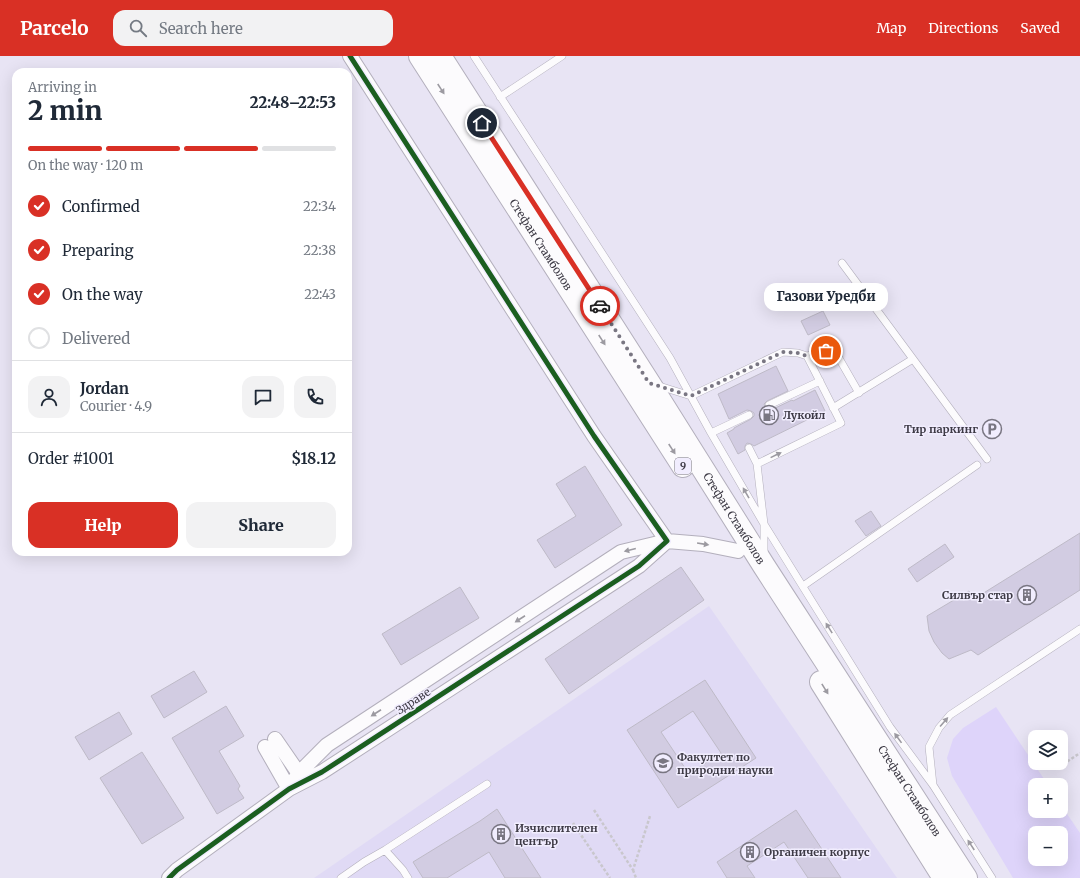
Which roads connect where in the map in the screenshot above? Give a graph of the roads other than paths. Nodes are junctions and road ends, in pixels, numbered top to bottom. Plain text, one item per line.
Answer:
1 (350, 56) edge
2 (420, 56) edge
3 (440, 56) edge
4 (474, 56) edge
5 (562, 56) edge
6 (500, 96) junction
7 (842, 263) dead end
8 (807, 356) junction
9 (914, 359) junction
10 (820, 381) junction
11 (649, 383) junction
12 (859, 393) junction
13 (691, 396) junction
14 (769, 405) dead end
15 (833, 408) junction
16 (749, 415) dead end
17 (711, 433) junction
18 (749, 448) dead end
19 (987, 459) dead end
20 (757, 464) junction
21 (977, 465) dead end
22 (764, 524) junction
23 (667, 541) junction
24 (738, 551) junction
25 (764, 566) junction
26 (803, 586) junction
27 (1080, 629) edge
28 (302, 777) junction
29 (487, 784) dead end
30 (933, 785) junction
31 (289, 789) junction
32 (385, 850) junction
33 (169, 878) edge
34 (341, 878) edge
35 (408, 878) edge
36 (944, 878) edge
37 (966, 878) edge
38 (992, 878) edge

1 - 23 street
2 -> 24 highway, Стефан Стамболов / 9
3 - 11 highway, Стефан Стамболов / 9
4 - 6 lane
5 - 6 lane
6 - 13 lane
7 - 9 lane
8 - 10 lane
8 - 12 lane
8 - 13 lane
9 - 12 lane
9 - 19 lane
10 - 14 lane
10 - 15 lane
11 - 13 lane
11 - 25 highway, Стефан Стамболов / 9
12 - 15 lane
13 - 17 lane
20 -> 15 lane
16 - 17 lane
22 -> 17 lane
18 - 20 lane
20 - 22 lane
21 - 26 lane
22 - 25 lane
22 - 26 lane
23 -> 24 street
23 - 28 street, Здраве
23 -> 28 street
24 -> 36 highway, Стефан Стамболов / 9
25 - 37 highway, Стефан Стамболов / 9
30 -> 26 lane
30 -> 27 lane
28 - 31 street
28 - 31 street
29 - 32 lane
38 -> 30 lane
31 - 33 street
32 - 34 lane
32 - 35 lane

